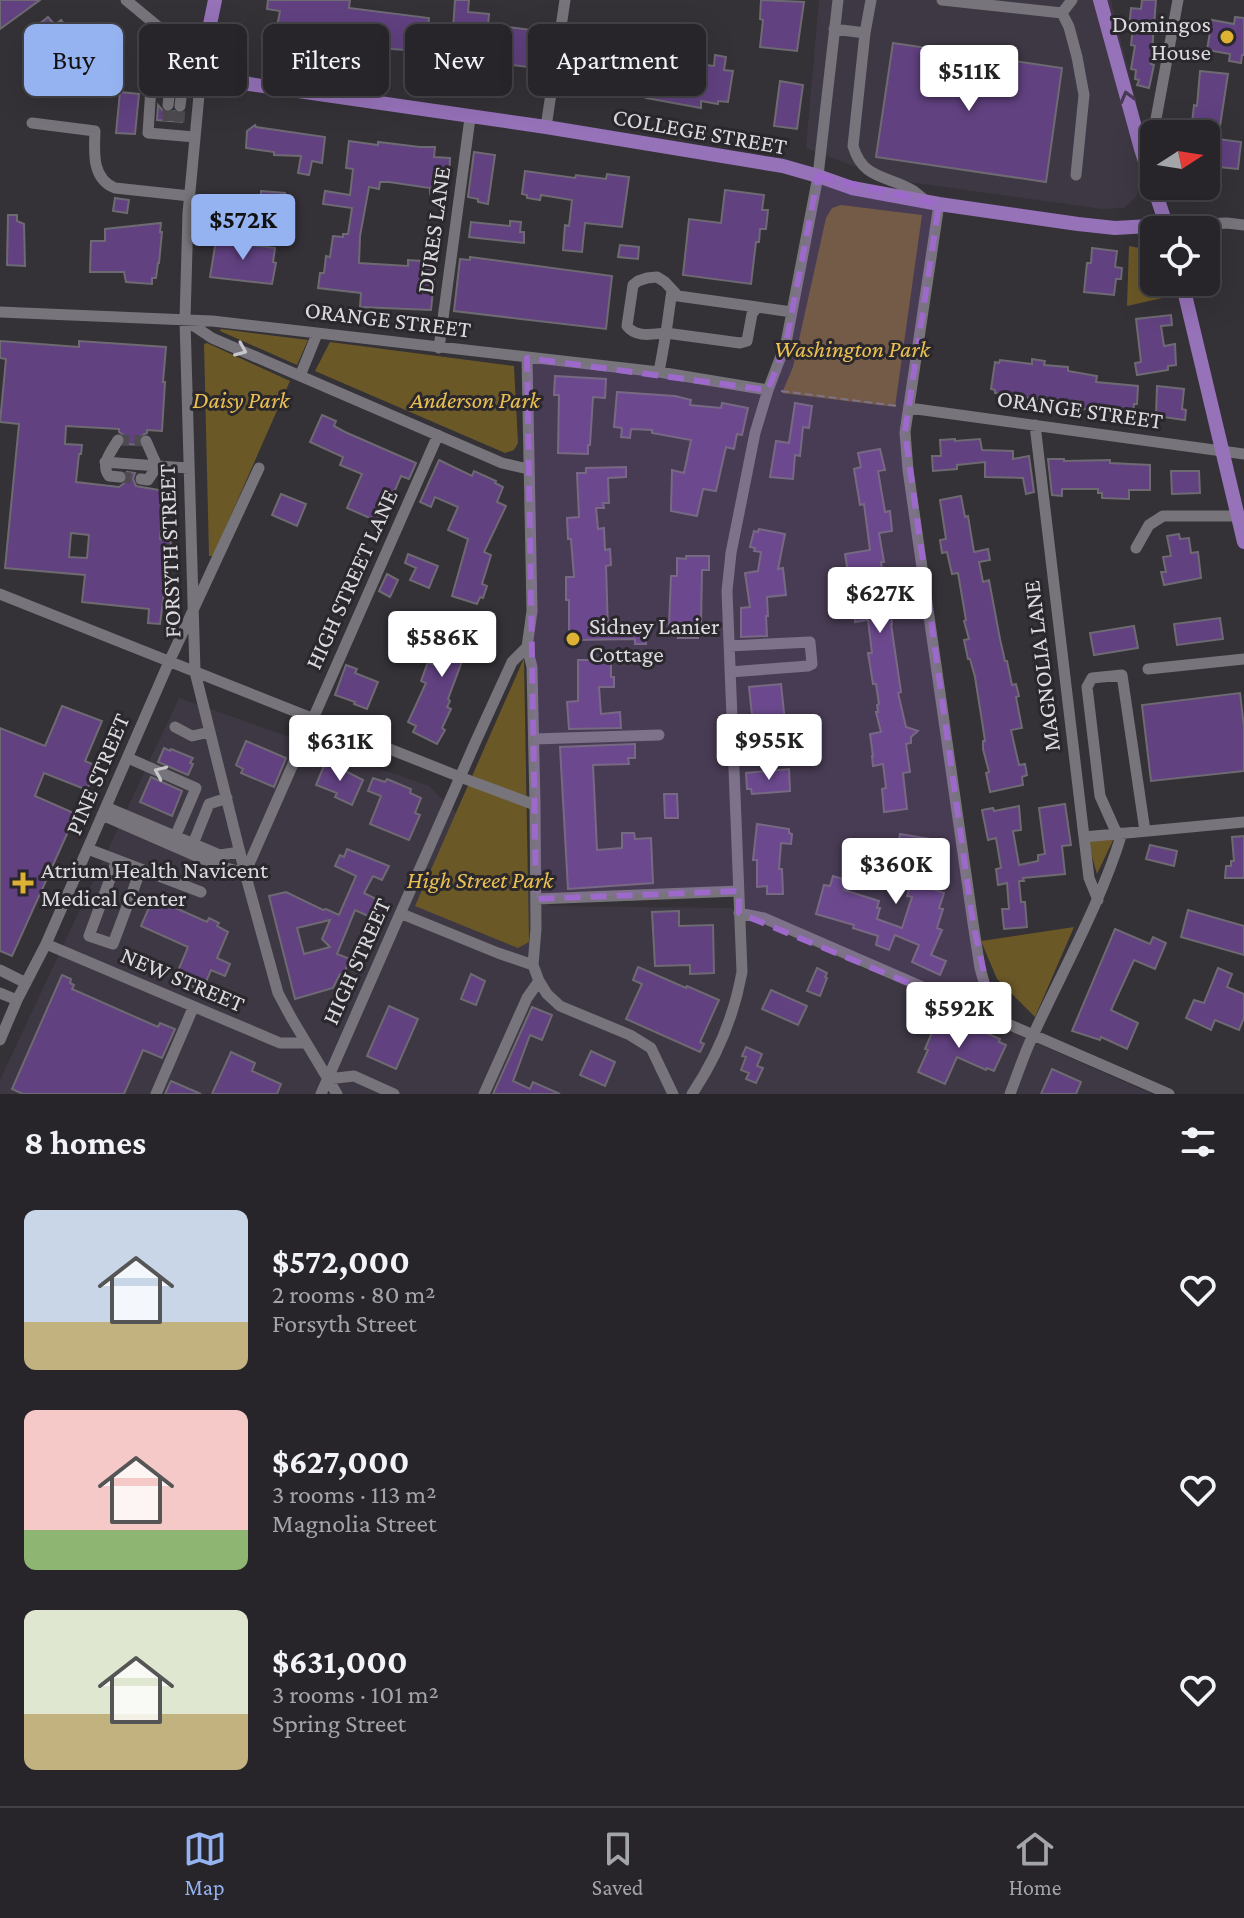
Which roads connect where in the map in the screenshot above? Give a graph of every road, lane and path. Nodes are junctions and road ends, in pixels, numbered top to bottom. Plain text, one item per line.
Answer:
1 (126, 0) edge
2 (215, 0) edge
3 (565, 0) edge
4 (838, 0) edge
5 (871, 0) edge
6 (942, 0) edge
7 (1072, 0) edge
8 (1100, 0) edge
9 (1178, 0) edge
10 (1062, 13) junction
11 (154, 24) edge
12 (210, 24) edge
13 (834, 29) junction
14 (865, 33) junction
15 (247, 83) edge
16 (150, 96) edge
17 (172, 96) edge
18 (199, 96) edge
19 (174, 106) tunnel mouth
20 (470, 118) junction
21 (1156, 120) edge
22 (173, 121) tunnel mouth
23 (32, 123) dead end
24 (546, 127) junction
25 (172, 135) junction
26 (195, 137) junction
27 (1140, 145) edge
28 (1076, 175) dead end
29 (818, 176) junction
30 (190, 196) junction
31 (933, 203) junction
32 (1220, 224) edge
33 (1244, 225) edge
34 (1140, 228) edge
35 (672, 290) junction
36 (1185, 296) edge
37 (757, 307) junction
38 (0, 312) edge
39 (792, 312) junction
40 (185, 320) junction
41 (666, 333) junction
42 (317, 334) junction
43 (439, 348) junction
44 (527, 358) junction
45 (659, 372) junction
46 (300, 376) junction
47 (768, 390) junction
48 (909, 408) junction
49 (1035, 425) junction
50 (438, 435) junction
51 (118, 440) dead end
52 (146, 441) dead end
53 (1223, 451) junction
54 (1244, 454) edge
55 (105, 462) junction
56 (157, 466) junction
57 (189, 468) junction
58 (259, 468) dead end
59 (528, 469) junction
60 (120, 477) tunnel mouth
61 (141, 479) tunnel mouth
62 (1238, 516) junction
63 (1244, 542) edge
64 (1136, 548) dead end
65 (0, 594) edge
66 (193, 613) junction
67 (729, 646) junction
68 (527, 647) junction
69 (1244, 659) edge
70 (169, 662) junction
71 (1148, 669) dead end
72 (195, 672) junction
73 (730, 672) junction
74 (313, 719) junction
75 (175, 727) dead end
76 (210, 732) junction
77 (659, 735) dead end
78 (534, 739) junction
79 (128, 758) junction
80 (460, 777) junction
81 (227, 798) junction
82 (535, 805) junction
83 (104, 811) junction
84 (1244, 822) edge
85 (1145, 831) junction
86 (1120, 834) junction
87 (175, 837) junction
88 (1084, 837) junction
89 (193, 844) junction
90 (88, 849) junction
91 (240, 852) junction
92 (117, 860) junction
93 (141, 869) junction
94 (245, 873) junction
95 (739, 891) junction
96 (201, 892) dead end
97 (536, 899) junction
98 (1098, 900) junction
99 (739, 913) junction
100 (402, 914) junction
101 (46, 944) junction
102 (533, 965) junction
103 (0, 970) edge
104 (539, 981) junction
105 (26, 983) junction
106 (0, 993) edge
107 (17, 1000) junction
108 (193, 1008) junction
109 (994, 1018) junction
110 (1, 1032) edge
111 (1033, 1035) junction
112 (306, 1043) junction
113 (328, 1079) junction
114 (156, 1094) edge
115 (321, 1094) edge
116 (337, 1094) edge
117 (394, 1094) edge
118 (484, 1094) edge
119 (673, 1094) edge
120 (692, 1094) edge
121 (1010, 1094) edge
122 (1169, 1094) edge

1 - 11 street, COLLEGE STREET
2 - 12 main road, FORSYTH STREET
3 - 24 street
4 - 13 street
5 - 14 street
6 - 10 street
7 - 10 street
27 -> 8 main road
9 - 21 street
10 - 28 street
13 - 14 street
13 - 29 street
14 - 31 street
15 - 20 main road, COLLEGE STREET
16 - 25 street
17 - 19 street
18 - 26 street, FORSYTH STREET
20 - 24 main road, COLLEGE STREET
20 - 43 street, DURES LANE
22 - 25 street
23 - 30 street
24 - 29 main road, COLLEGE STREET
25 - 26 street
26 - 30 street, FORSYTH STREET
29 - 31 main road, COLLEGE STREET
29 - 39 street
30 - 40 street, FORSYTH STREET
31 - 34 main road, COLLEGE STREET
31 - 48 street
32 - 33 street, COLLEGE STREET
35 - 37 street
35 - 41 street
35 - 41 street
36 - 53 main road
37 - 39 street
37 - 41 street
38 - 40 street, ORANGE STREET
39 - 47 street
40 - 42 street, ORANGE STREET
40 -> 46 street
40 - 57 street, FORSYTH STREET
41 - 45 street
42 - 43 street, ORANGE STREET
42 - 46 street
43 - 44 street, ORANGE STREET
44 - 45 street, ORANGE STREET
44 - 59 street, HIGH STREET
45 - 47 street, ORANGE STREET
46 - 50 street
47 - 48 path
47 - 67 street
48 - 49 street, ORANGE STREET
48 - 109 street
49 - 53 street, ORANGE STREET
49 - 88 street, MAGNOLIA LANE
50 - 59 street
50 - 74 street, HIGH STREET LANE
51 - 55 street
52 - 56 street
53 - 54 street, ORANGE STREET
53 - 62 main road
55 - 56 street
55 - 60 street
56 - 57 street
56 - 61 street
57 - 66 street, FORSYTH STREET
58 - 66 street
59 - 68 street, HIGH STREET
62 - 63 main road
62 - 64 street
65 - 70 street
66 - 70 street, PINE STREET
66 - 72 street, FORSYTH STREET
67 - 73 street
67 - 73 street
68 - 78 street, HIGH STREET
68 - 80 street, HIGH STREET
69 - 71 street
70 - 72 street
70 - 79 street, PINE STREET
72 - 74 street
72 - 76 street, FORSYTH STREET
73 - 95 street
74 - 80 street
74 - 94 street, HIGH STREET LANE
75 - 76 street
76 - 81 street, FORSYTH STREET
77 - 78 street
78 - 82 street, HIGH STREET
79 - 83 street, PINE STREET
87 -> 79 street
80 - 82 street
80 - 100 street, HIGH STREET
81 - 89 street
81 - 91 street, FORSYTH STREET
82 - 97 street, HIGH STREET
83 - 87 street
83 - 90 street, PINE STREET
83 - 94 street
84 - 85 street
85 - 86 street
85 - 86 street
86 - 88 street
86 - 98 street
87 - 89 street
88 - 98 street, MAGNOLIA LANE
89 - 91 street
90 - 92 street
90 - 101 street, PINE STREET
91 - 94 street, FORSYTH STREET
92 - 93 street
92 - 93 street
93 - 96 street
94 - 112 street, FORSYTH STREET
95 - 97 street
95 - 99 street
97 - 102 street, HIGH STREET
98 - 111 street
99 - 109 street
99 - 120 street
100 - 102 street
100 - 113 street, HIGH STREET
101 - 105 street, PINE STREET
101 - 108 street, NEW STREET
102 - 104 street
103 - 105 street
104 - 118 street
104 - 119 street
105 - 107 street, PINE STREET
106 - 107 street
107 - 110 street, PINE STREET
108 - 112 street, NEW STREET
108 - 114 street
109 - 111 street
111 - 121 street
111 - 122 street
112 - 113 street, FORSYTH STREET
113 - 115 street, HIGH STREET
113 - 116 street, FORSYTH STREET
113 - 117 street

